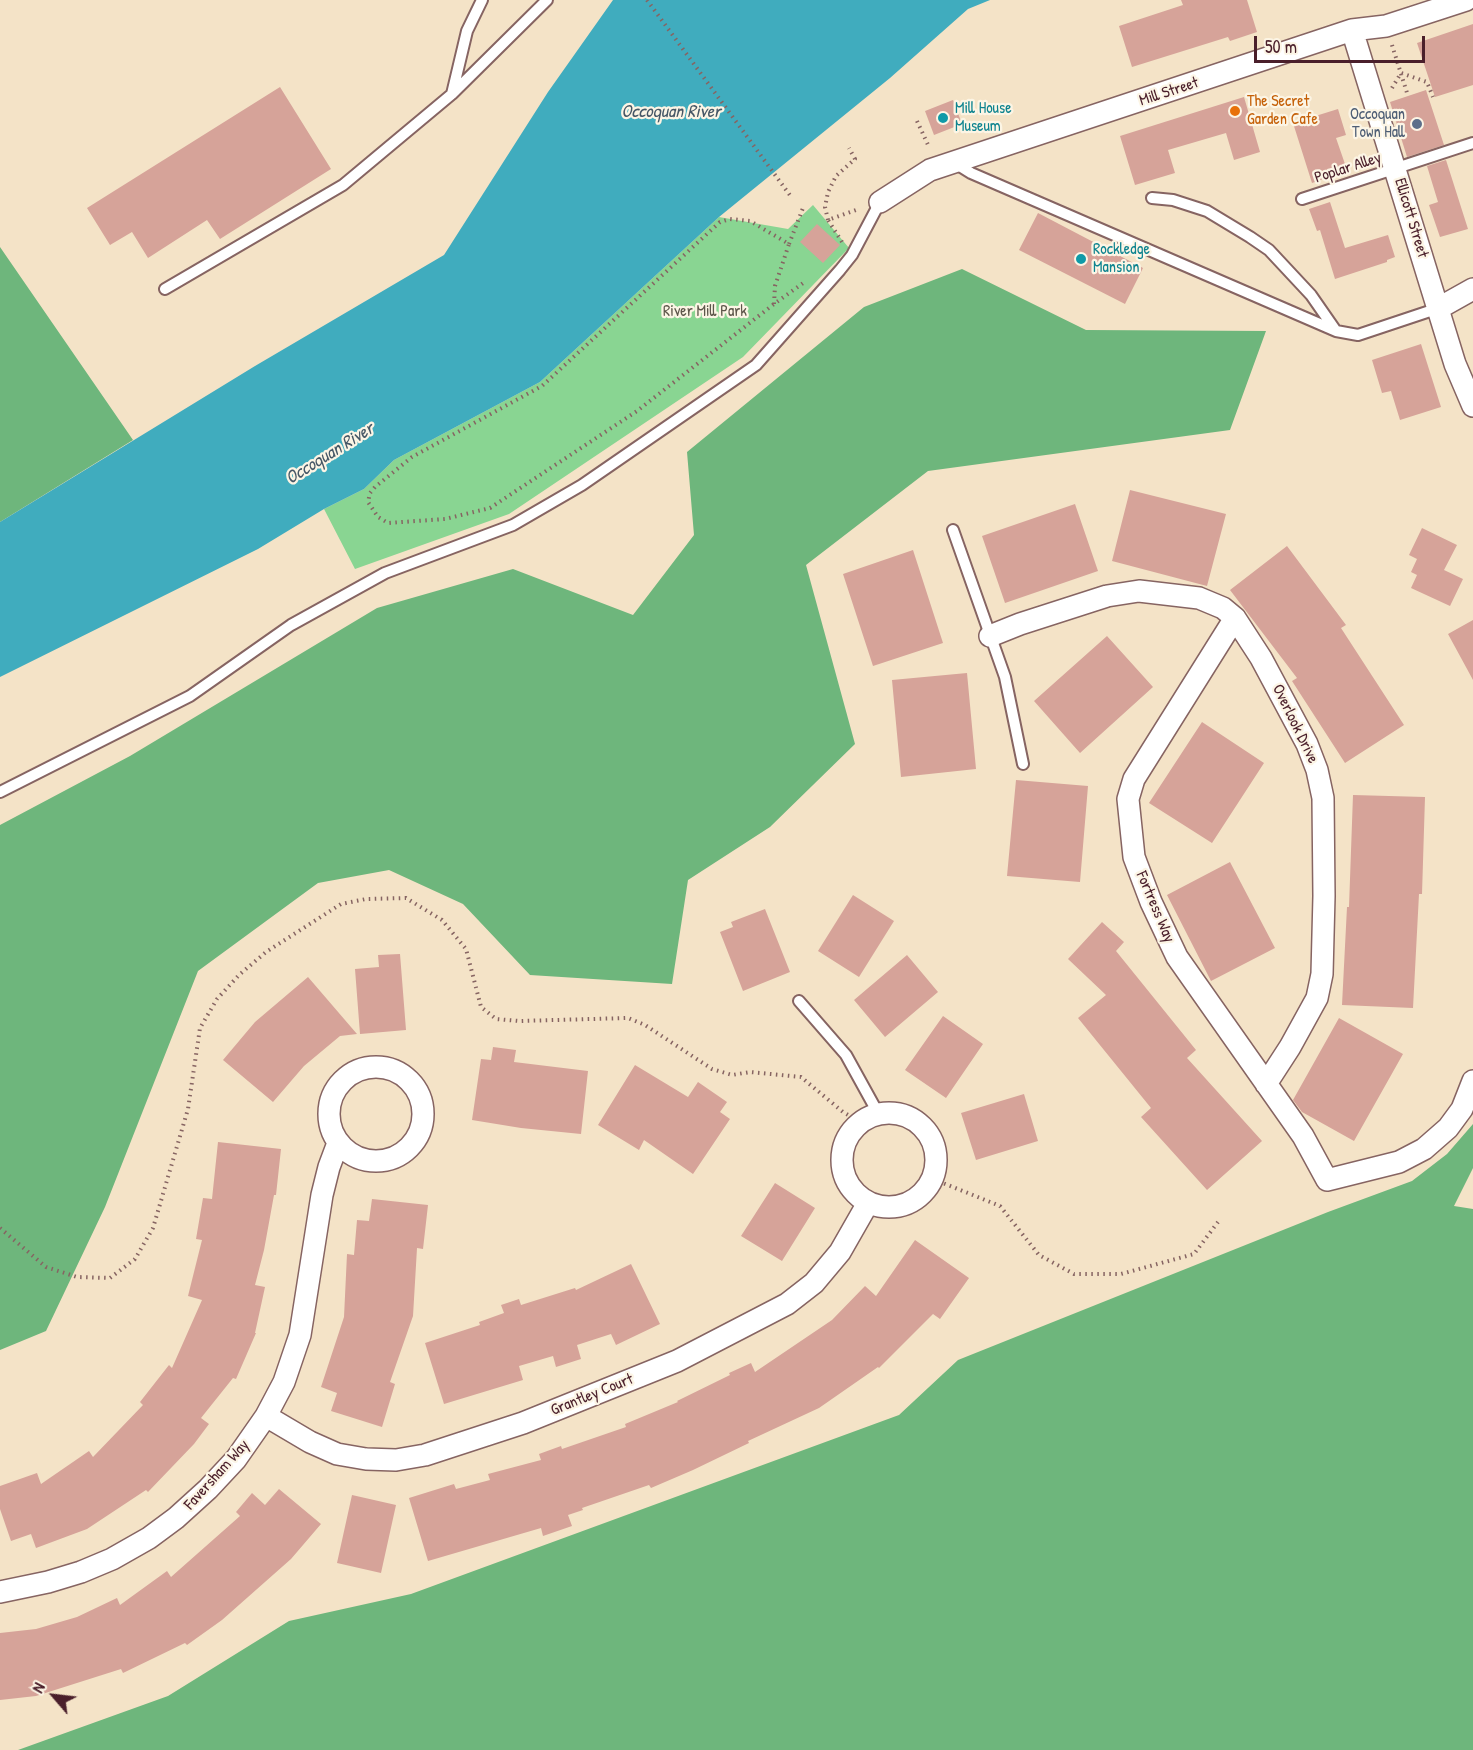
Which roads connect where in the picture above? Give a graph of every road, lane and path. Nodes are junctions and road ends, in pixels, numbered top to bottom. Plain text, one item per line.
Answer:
1 (482, 0) edge
2 (547, 0) edge
3 (647, 0) edge
4 (1466, 0) edge
5 (1353, 30) junction
6 (1393, 50) dead end
7 (1401, 73) junction
8 (452, 94) junction
9 (1387, 96) dead end
10 (1408, 96) dead end
11 (1433, 97) dead end
12 (917, 121) dead end
13 (1473, 143) edge
14 (849, 148) dead end
15 (947, 165) junction
16 (1395, 168) junction
17 (792, 198) dead end
18 (1152, 198) dead end
19 (1302, 199) dead end
20 (880, 201) junction
21 (803, 208) dead end
22 (828, 220) junction
23 (789, 244) junction
24 (842, 246) dead end
25 (811, 277) dead end
26 (165, 289) dead end
27 (1473, 289) edge
28 (774, 304) junction
29 (1439, 308) junction
30 (1336, 331) junction
31 (1473, 406) edge
32 (953, 530) dead end
33 (1236, 618) junction
34 (990, 636) junction
35 (1023, 764) dead end
36 (0, 792) edge
37 (799, 1001) dead end
38 (1473, 1081) edge
39 (1266, 1084) junction
40 (869, 1117) junction
41 (338, 1143) junction
42 (933, 1179) junction
43 (868, 1203) junction
44 (1218, 1222) dead end
45 (0, 1228) edge
46 (266, 1416) junction
47 (0, 1592) edge

1 - 8 lane
2 - 8 lane
3 - 17 path
4 - 5 street, Mill Street
5 - 15 street, Mill Street
5 - 16 street, Ellicott Street
6 - 7 path
7 - 9 path
7 - 10 path
7 - 11 path
8 - 26 lane
12 - 15 path
13 - 16 lane, Poplar Alley
14 - 22 path
15 - 20 street, Mill Street
15 - 30 lane
16 - 19 lane, Poplar Alley
16 - 29 street, Ellicott Street
18 - 30 lane
20 - 22 path
20 - 36 lane
21 - 23 path
22 - 24 path
23 - 28 path
23 - 28 path
25 - 28 path
27 - 29 street
29 - 30 lane
29 - 31 street, Ellicott Street
32 - 34 lane
33 - 34 street, Overlook Drive
33 - 39 street, Overlook Drive
33 - 39 street, Fortress Way
34 - 35 lane
37 - 40 lane
38 - 39 street, Fortress Way
40 - 42 street
40 - 43 street
40 - 45 path
41 - 41 street
41 - 46 street, Faversham Way
42 - 43 street
42 - 44 path
43 - 46 street, Grantley Court
46 - 47 street, Faversham Way

